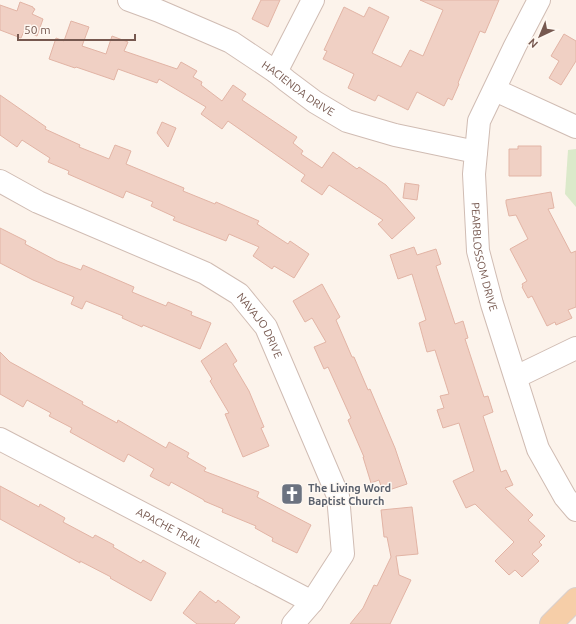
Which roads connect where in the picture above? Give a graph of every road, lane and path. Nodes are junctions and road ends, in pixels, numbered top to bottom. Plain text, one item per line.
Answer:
1 (129, 0) edge
2 (313, 0) edge
3 (539, 0) edge
4 (276, 72) junction
5 (495, 90) junction
6 (576, 127) edge
7 (476, 152) junction
8 (0, 181) edge
9 (576, 348) edge
10 (516, 377) junction
11 (0, 439) edge
12 (576, 510) edge
13 (576, 599) edge
14 (312, 602) junction
15 (293, 624) edge
16 (551, 624) edge

1 - 4 street, HACIENDA DRIVE
2 - 4 street
3 - 5 street, PEARBLOSSOM DRIVE
4 - 7 street, HACIENDA DRIVE
5 - 6 street
5 - 7 street, PEARBLOSSOM DRIVE
7 - 10 street, PEARBLOSSOM DRIVE
8 - 14 street, NAVAJO DRIVE
9 - 10 street
10 - 12 street, PEARBLOSSOM DRIVE
11 - 14 street, APACHE TRAIL
13 - 16 main road
14 - 15 street

